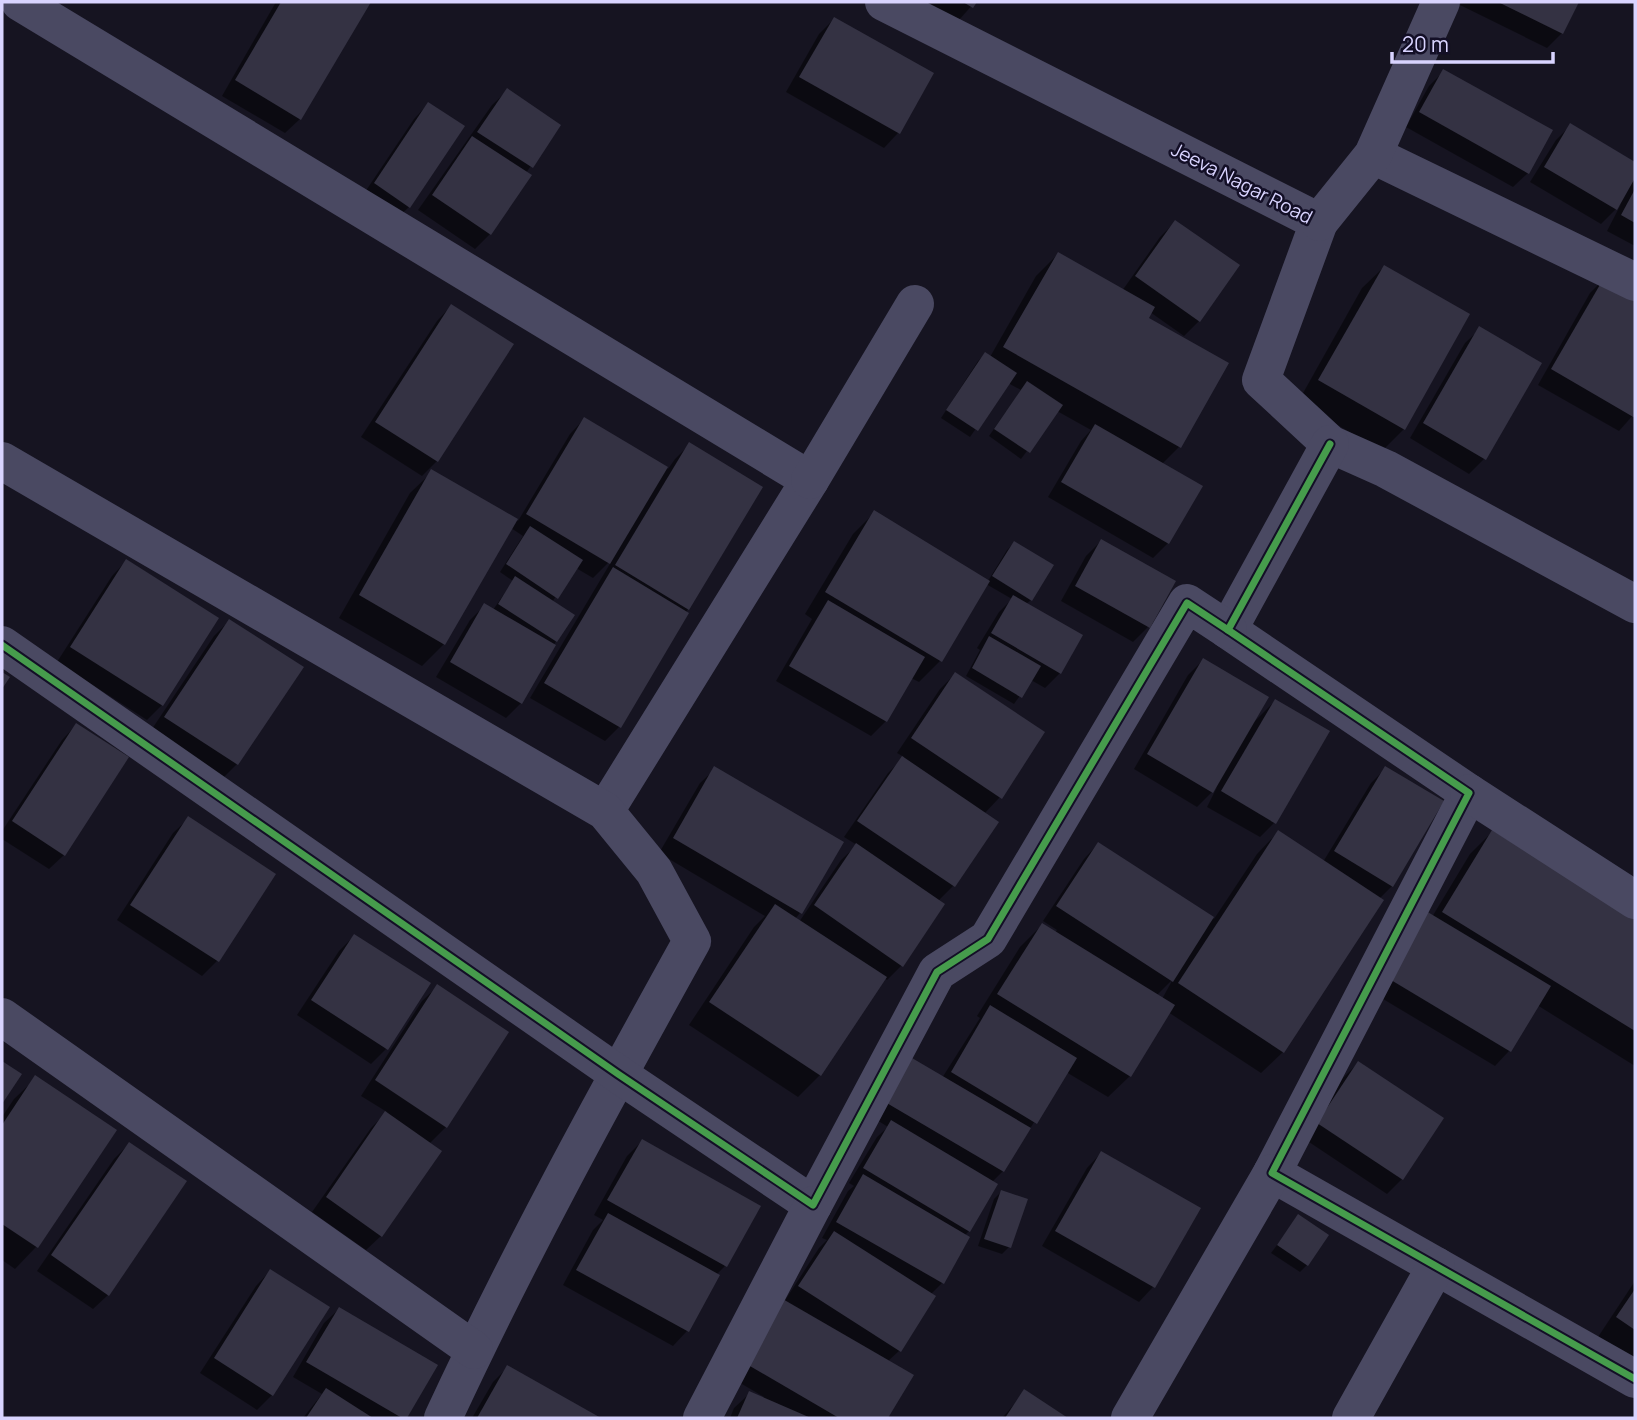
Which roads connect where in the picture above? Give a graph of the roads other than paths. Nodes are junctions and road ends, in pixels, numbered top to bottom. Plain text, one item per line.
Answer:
1 (20, 2) edge
2 (884, 2) edge
3 (1441, 2) edge
4 (1373, 155) junction
5 (1320, 222) junction
6 (1635, 282) edge
7 (915, 304) dead end
8 (1330, 444) junction
9 (7, 475) edge
10 (810, 480) junction
11 (1635, 604) edge
12 (1228, 630) junction
13 (2, 645) edge
14 (1469, 793) junction
15 (605, 811) junction
16 (1635, 900) edge
17 (2, 1017) edge
18 (618, 1074) junction
19 (1272, 1173) junction
20 (813, 1205) junction
21 (1436, 1266) junction
22 (474, 1350) junction
23 (1635, 1379) edge
24 (443, 1418) edge
25 (702, 1418) edge
26 (1130, 1418) edge
27 (1350, 1418) edge

1 - 10 street
2 - 5 street, Jeeva Nagar Road
3 - 4 street
4 - 5 street
4 - 6 street
5 - 8 street, Jeeva Nagar Road
7 - 10 street
8 - 11 street, Jeeva Nagar Road
8 - 12 street
9 - 15 street
10 - 15 street
12 - 14 street
12 - 20 street
13 - 18 street
14 - 16 street
14 - 19 street
15 - 18 street
17 - 22 street
18 - 20 street
18 - 22 street
19 - 21 street
19 - 26 street
20 - 25 street
21 - 23 street
21 - 27 street
22 - 24 street

